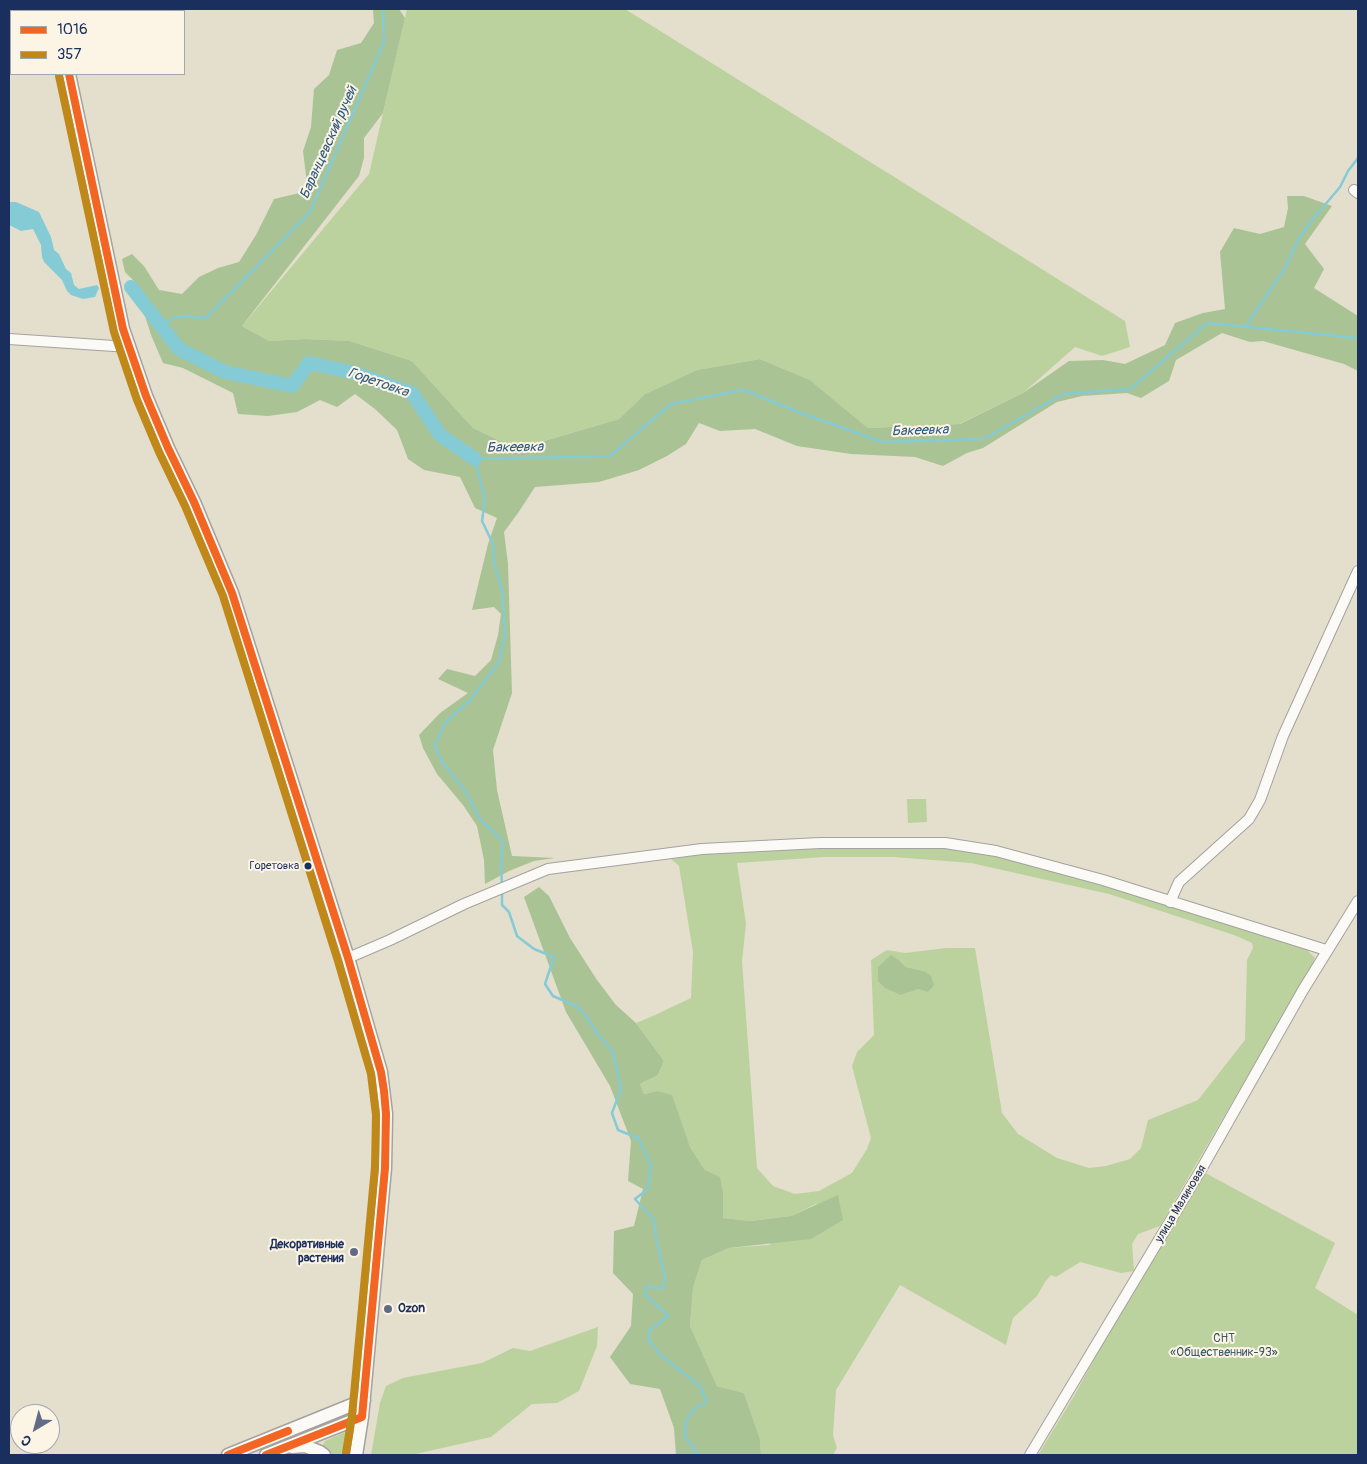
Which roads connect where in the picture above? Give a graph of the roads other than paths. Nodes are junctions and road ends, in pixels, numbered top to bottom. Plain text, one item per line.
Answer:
1 (69, 75) edge
2 (9, 338) edge
3 (129, 347) junction
4 (1358, 571) edge
5 (1358, 901) edge
6 (1170, 902) junction
7 (1326, 950) junction
8 (348, 958) junction
9 (364, 1400) junction
10 (362, 1417) junction
11 (287, 1447) junction
12 (228, 1455) edge
13 (266, 1455) edge
14 (324, 1455) edge
15 (356, 1455) edge
16 (1030, 1455) edge

1 - 3 main road
2 - 3 street
3 - 8 main road
4 - 6 street
5 - 7 street, улица Малиновая
6 - 7 street
6 - 8 street
7 - 16 street, улица Малиновая
8 - 9 main road
9 - 10 main road
9 - 12 main road
10 - 11 main road
10 - 15 main road
11 - 13 main road
11 - 14 main road

